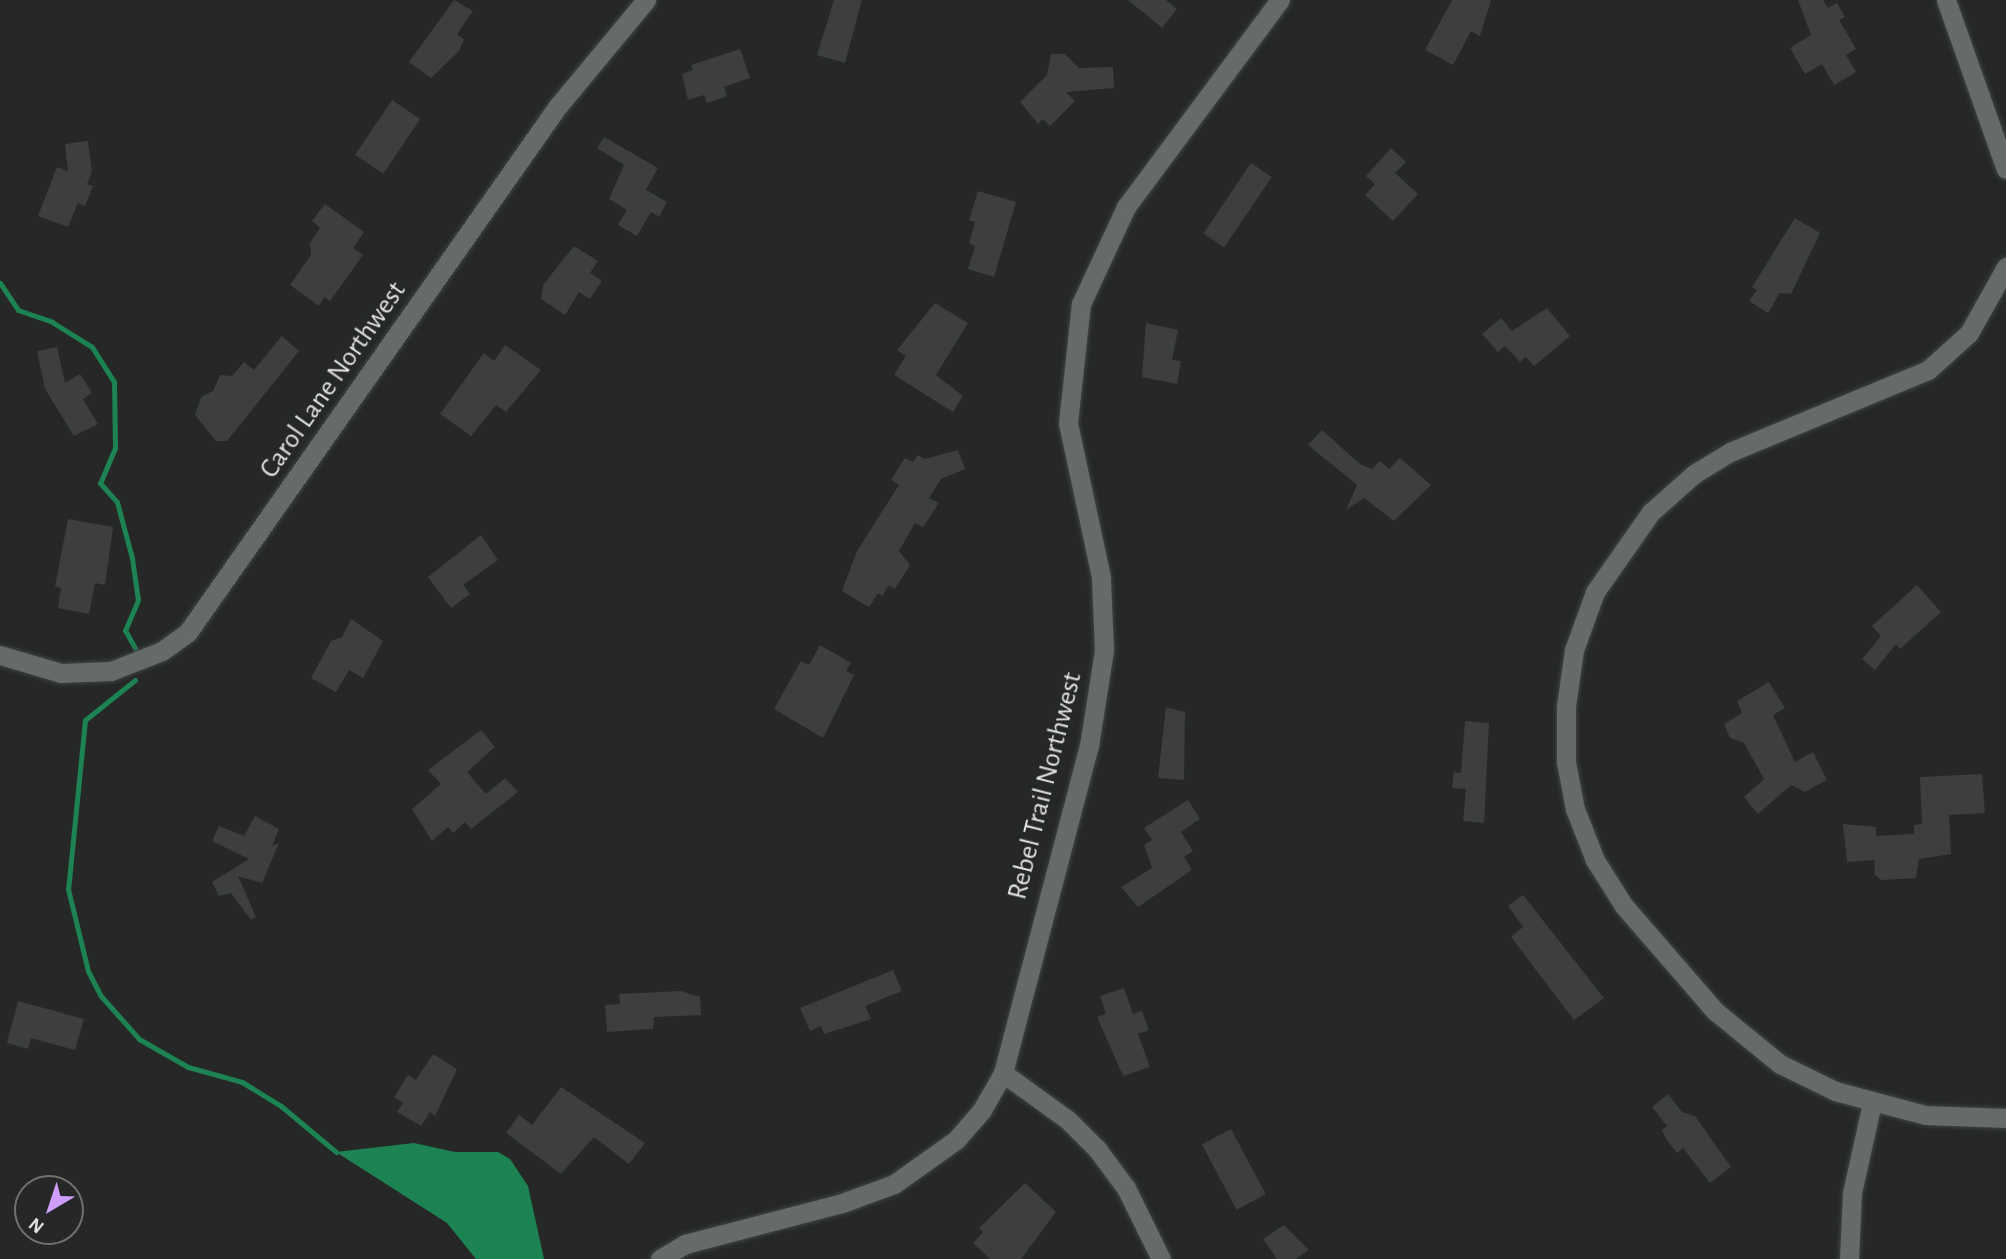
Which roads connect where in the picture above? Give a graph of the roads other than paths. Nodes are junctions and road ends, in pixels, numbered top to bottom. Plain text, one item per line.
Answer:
1 (646, 0) edge
2 (1280, 0) edge
3 (1946, 0) edge
4 (2006, 169) edge
5 (2006, 267) edge
6 (0, 655) edge
7 (1003, 1073) junction
8 (1872, 1103) junction
9 (2006, 1118) edge
10 (660, 1259) edge
11 (1161, 1259) edge
12 (1849, 1259) edge

1 - 6 street, Carol Lane Northwest
2 - 7 street, Rebel Trail Northwest
3 - 4 street
5 - 8 street
7 - 10 street, Rebel Trail Northwest
7 - 11 street
8 - 9 street
8 - 12 street

